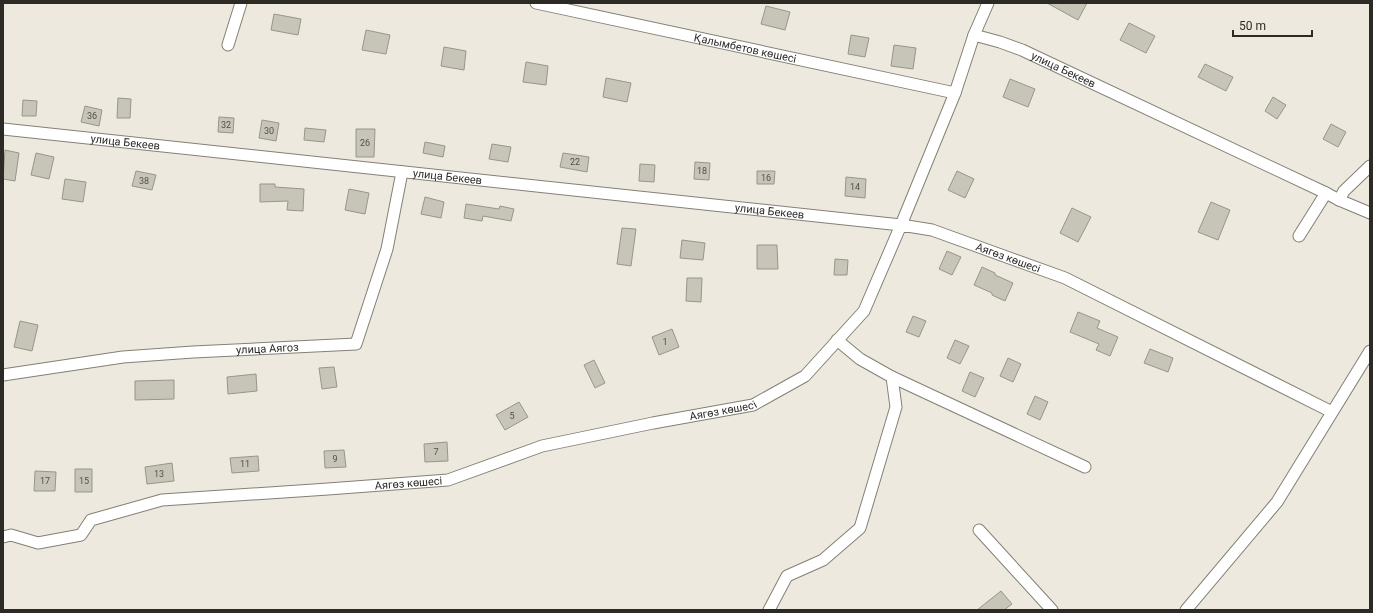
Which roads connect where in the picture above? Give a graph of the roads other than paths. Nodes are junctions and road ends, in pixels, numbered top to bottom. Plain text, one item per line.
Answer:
1 (241, 3) edge
2 (536, 3) edge
3 (988, 3) edge
4 (974, 35) junction
5 (228, 45) dead end
6 (955, 93) junction
7 (3, 129) edge
8 (1370, 166) edge
9 (402, 172) junction
10 (1326, 193) junction
11 (1339, 200) junction
12 (1370, 213) edge
13 (901, 225) junction
14 (1299, 236) dead end
15 (838, 340) junction
16 (1370, 351) edge
17 (3, 375) edge
18 (892, 377) junction
19 (1332, 412) junction
20 (1085, 467) dead end
21 (979, 530) dead end
22 (3, 537) edge
23 (769, 610) edge
24 (1052, 610) edge
25 (1186, 610) edge

1 - 5 street
2 - 6 street, Қалымбетов көшесі
3 - 4 street
4 - 6 street
4 - 10 street, улица Бекеев
6 - 13 street
7 - 9 street, улица Бекеев
8 - 11 street
9 - 13 street, улица Бекеев
9 - 17 street, улица Аягоз
10 - 11 street, улица Бекеев
10 - 14 street
11 - 12 street, улица Бекеев
13 - 15 street, Аягөз көшесі
13 - 19 street, Аягөз көшесі
15 - 18 street
15 - 22 street, Аягөз көшесі
16 - 19 street
18 - 20 street
18 - 23 street
19 - 25 street
21 - 24 street

